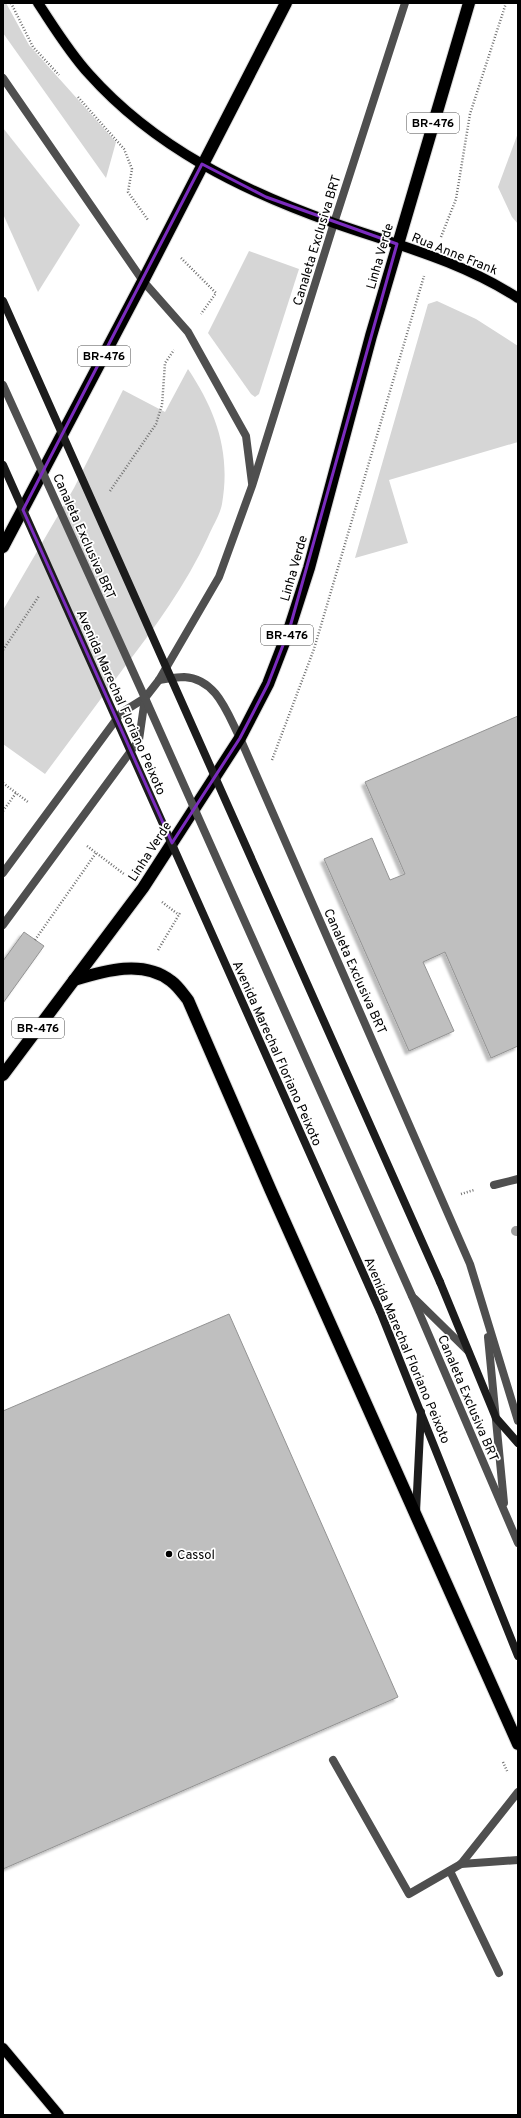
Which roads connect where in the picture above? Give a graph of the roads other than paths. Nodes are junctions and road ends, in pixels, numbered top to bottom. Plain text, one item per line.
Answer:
1 (38, 3) edge
2 (286, 3) edge
3 (405, 3) edge
4 (469, 3) edge
5 (3, 78) edge
6 (202, 164) junction
7 (334, 223) junction
8 (397, 244) junction
9 (143, 281) junction
10 (518, 298) edge
11 (3, 301) edge
12 (3, 385) edge
13 (3, 465) edge
14 (252, 486) junction
15 (3, 547) edge
16 (159, 680) junction
17 (145, 698) junction
18 (240, 738) junction
19 (3, 874) edge
20 (3, 925) edge
21 (74, 980) junction
22 (3, 1075) edge
23 (518, 1179) edge
24 (494, 1185) road end
25 (412, 1296) junction
26 (487, 1320) junction
27 (468, 1352) junction
28 (421, 1409) junction
29 (496, 1418) junction
30 (518, 1421) edge
31 (518, 1443) edge
32 (505, 1510) junction
33 (416, 1517) junction
34 (518, 1543) edge
35 (518, 1656) edge
36 (518, 1744) edge
37 (333, 1760) dead end
38 (518, 1792) edge
39 (518, 1860) edge
40 (461, 1864) junction
41 (450, 1871) junction
42 (499, 1973) dead end
43 (3, 2048) edge
44 (59, 2115) edge

1 - 6 main road, Rua Anne Frank
2 - 6 highway, BR-476
3 - 7 street, Canaleta Exclusiva BRT
4 - 8 highway, Linha Verde / BR-476
5 - 9 street, Canaleta Exclusiva BRT
6 - 7 main road, Rua Anne Frank
6 - 9 highway, BR-476
7 - 8 main road, Rua Anne Frank
7 - 14 street, Canaleta Exclusiva BRT
8 - 10 main road, Rua Anne Frank
8 - 18 highway, Linha Verde / BR-476
9 - 14 street, Canaleta Exclusiva BRT
9 - 15 highway, BR-476
11 - 27 street, bridge
12 - 17 street, Canaleta Exclusiva BRT, bridge
13 - 28 street, Avenida Marechal Floriano Peixoto, bridge
14 - 16 street, Canaleta Exclusiva BRT
16 - 17 street, Canaleta Exclusiva BRT
16 - 18 street, Canaleta Exclusiva BRT
17 - 19 street, Canaleta Exclusiva BRT
17 - 20 street, Canaleta Exclusiva BRT
17 - 25 street, Canaleta Exclusiva BRT, bridge
18 - 21 highway, Linha Verde / BR-476
18 - 26 street, Canaleta Exclusiva BRT
21 - 22 highway, Linha Verde / BR-476
21 - 33 highway
23 - 24 street
25 - 27 street, Canaleta Exclusiva BRT
25 - 32 street, Canaleta Exclusiva BRT
26 - 29 street, Canaleta Exclusiva BRT
26 - 30 street, Canaleta Exclusiva BRT
27 - 29 street
28 - 33 street
28 - 35 street, Avenida Marechal Floriano Peixoto
29 - 31 street
29 - 32 street, Canaleta Exclusiva BRT
32 - 34 street, Canaleta Exclusiva BRT
33 - 36 highway
37 - 41 street
38 - 40 street
39 - 40 street
40 - 41 street
41 - 42 street
43 - 44 main road

